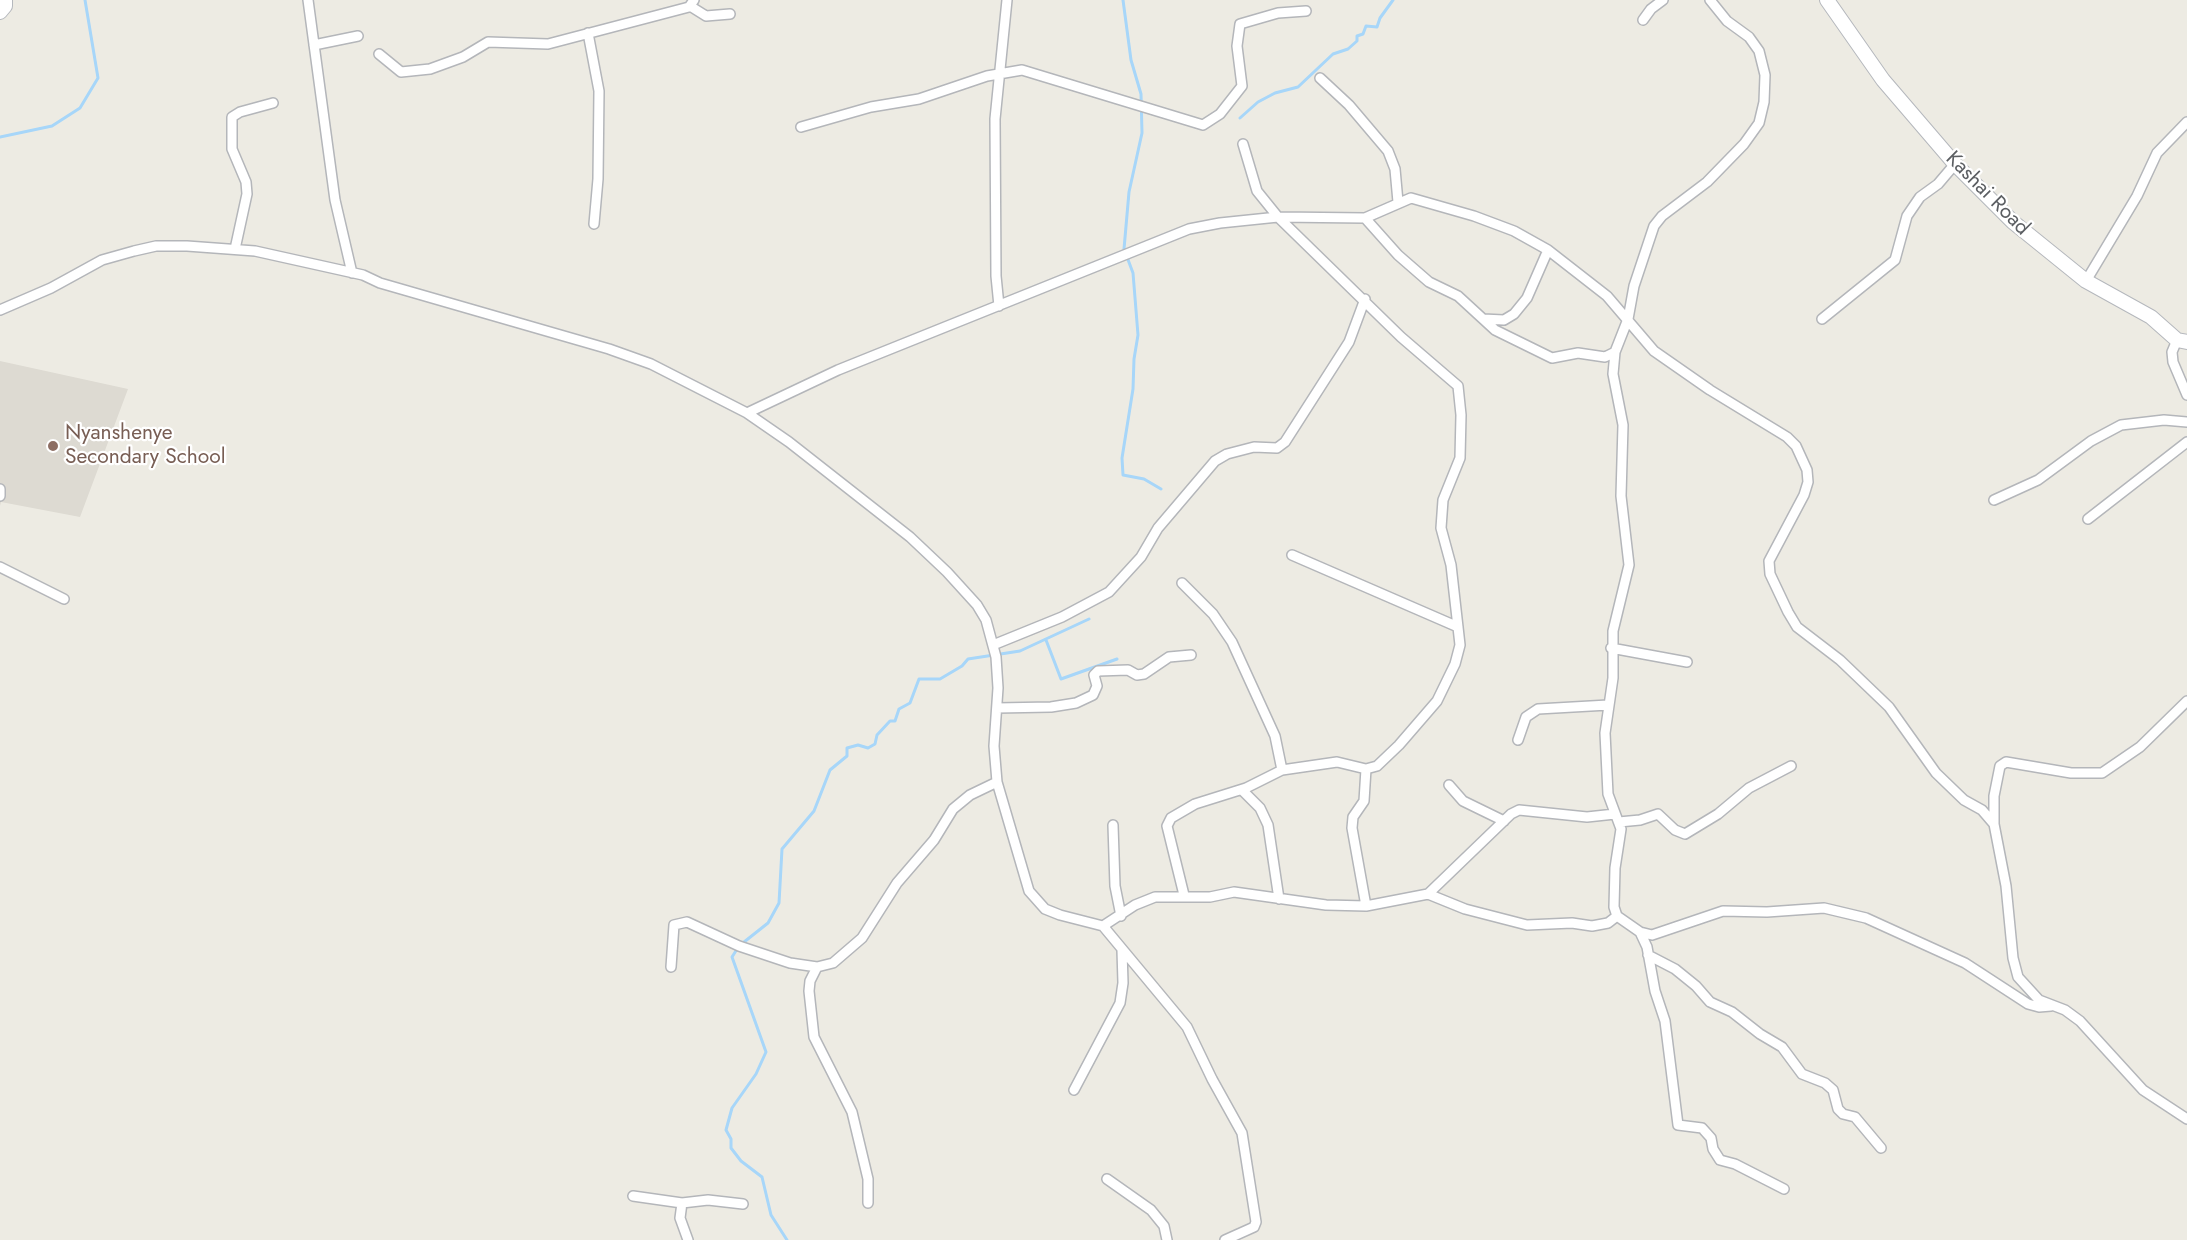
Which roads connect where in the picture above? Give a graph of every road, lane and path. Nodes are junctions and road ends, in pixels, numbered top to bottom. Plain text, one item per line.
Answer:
1 (5, 0) edge
2 (308, 0) edge
3 (1007, 0) edge
4 (1663, 0) edge
5 (1710, 0) edge
6 (1827, 0) edge
7 (692, 3) edge
8 (1306, 11) dead end
9 (0, 12) edge
10 (730, 14) dead end
11 (1643, 21) dead end
12 (588, 33) junction
13 (358, 36) dead end
14 (314, 45) junction
15 (379, 54) dead end
16 (997, 73) junction
17 (1320, 78) dead end
18 (273, 103) dead end
19 (2187, 122) edge
20 (801, 128) dead end
21 (1243, 144) dead end
22 (1955, 164) junction
23 (1398, 202) junction
24 (1278, 217) junction
25 (1365, 218) junction
26 (594, 224) dead end
27 (235, 249) junction
28 (1548, 250) junction
29 (352, 273) junction
30 (2086, 281) junction
31 (1365, 300) junction
32 (999, 306) junction
33 (0, 310) edge
34 (1483, 319) junction
35 (1628, 319) junction
36 (1822, 319) dead end
37 (2182, 341) edge
38 (1615, 352) junction
39 (2187, 395) edge
40 (747, 413) junction
41 (2187, 422) edge
42 (2187, 442) edge
43 (0, 489) edge
44 (0, 496) edge
45 (1994, 500) dead end
46 (2088, 519) dead end
47 (1292, 555) dead end
48 (0, 567) edge
49 (1182, 583) dead end
50 (64, 598) dead end
51 (1458, 627) junction
52 (993, 645) junction
53 (1611, 648) junction
54 (1191, 655) dead end
55 (1687, 662) dead end
56 (2187, 701) edge
57 (1608, 705) junction
58 (997, 708) junction
59 (1518, 740) dead end
60 (1791, 766) dead end
61 (1366, 769) junction
62 (1282, 770) junction
63 (997, 782) junction
64 (1449, 785) dead end
65 (1242, 790) junction
66 (1617, 818) junction
67 (1504, 821) junction
68 (1994, 824) junction
69 (1113, 825) dead end
70 (1428, 894) junction
71 (1184, 895) junction
72 (1279, 899) junction
73 (1366, 906) junction
74 (1121, 916) junction
75 (1617, 916) junction
76 (1103, 926) junction
77 (1640, 932) junction
78 (1122, 951) junction
79 (1648, 955) junction
80 (671, 967) dead end
81 (817, 968) junction
82 (2051, 1006) junction
83 (1074, 1090) dead end
84 (2187, 1119) edge
85 (1881, 1148) dead end
86 (1107, 1179) dead end
87 (1784, 1189) dead end
88 (633, 1196) dead end
89 (682, 1203) junction
90 (868, 1203) dead end
91 (743, 1204) dead end
92 (688, 1240) edge
93 (1167, 1240) edge
94 (1225, 1240) edge

1 - 9 street
2 - 14 street
3 - 16 street
4 - 11 street
5 - 35 street
6 - 22 street, Kashai Road
7 - 10 street
7 - 12 street
8 - 16 street
12 - 15 street
12 - 26 street
13 - 14 street
14 - 29 street
16 - 20 street
16 - 32 street
17 - 23 street
18 - 27 street
19 - 30 street
21 - 24 street
22 - 30 street, Kashai Road
22 - 36 street
23 - 25 street
23 - 28 street
24 - 25 street
24 - 31 street
24 - 32 street
25 - 34 street
27 - 29 street
27 - 33 street
28 - 34 street
28 - 35 street
29 - 40 street
30 - 37 street, Kashai Road
31 - 51 street
31 - 52 street
32 - 40 street
34 - 38 street
35 - 38 street
35 - 68 street
37 - 39 street
38 - 53 street
40 - 52 street
41 - 45 street
42 - 46 street
43 - 44 street
47 - 51 street
48 - 50 street
49 - 62 street
51 - 61 street
52 - 58 street
53 - 55 street
53 - 57 street
54 - 58 street
56 - 68 street
57 - 59 street
57 - 66 street
58 - 63 street
60 - 66 street
61 - 62 street
61 - 73 street
62 - 65 street
63 - 76 street
63 - 81 street
64 - 67 street
65 - 71 street
65 - 72 street
66 - 67 street
66 - 75 street
67 - 70 street
68 - 82 street
69 - 74 street
70 - 73 street
70 - 75 street
71 - 72 street
71 - 74 street
72 - 73 street
74 - 76 street
75 - 77 street
76 - 78 street
77 - 79 street
77 - 82 street
78 - 83 street
78 - 94 street
79 - 85 street
79 - 87 street
80 - 81 street
81 - 90 street
82 - 84 street
86 - 93 street
88 - 89 street
89 - 91 street
89 - 92 street

